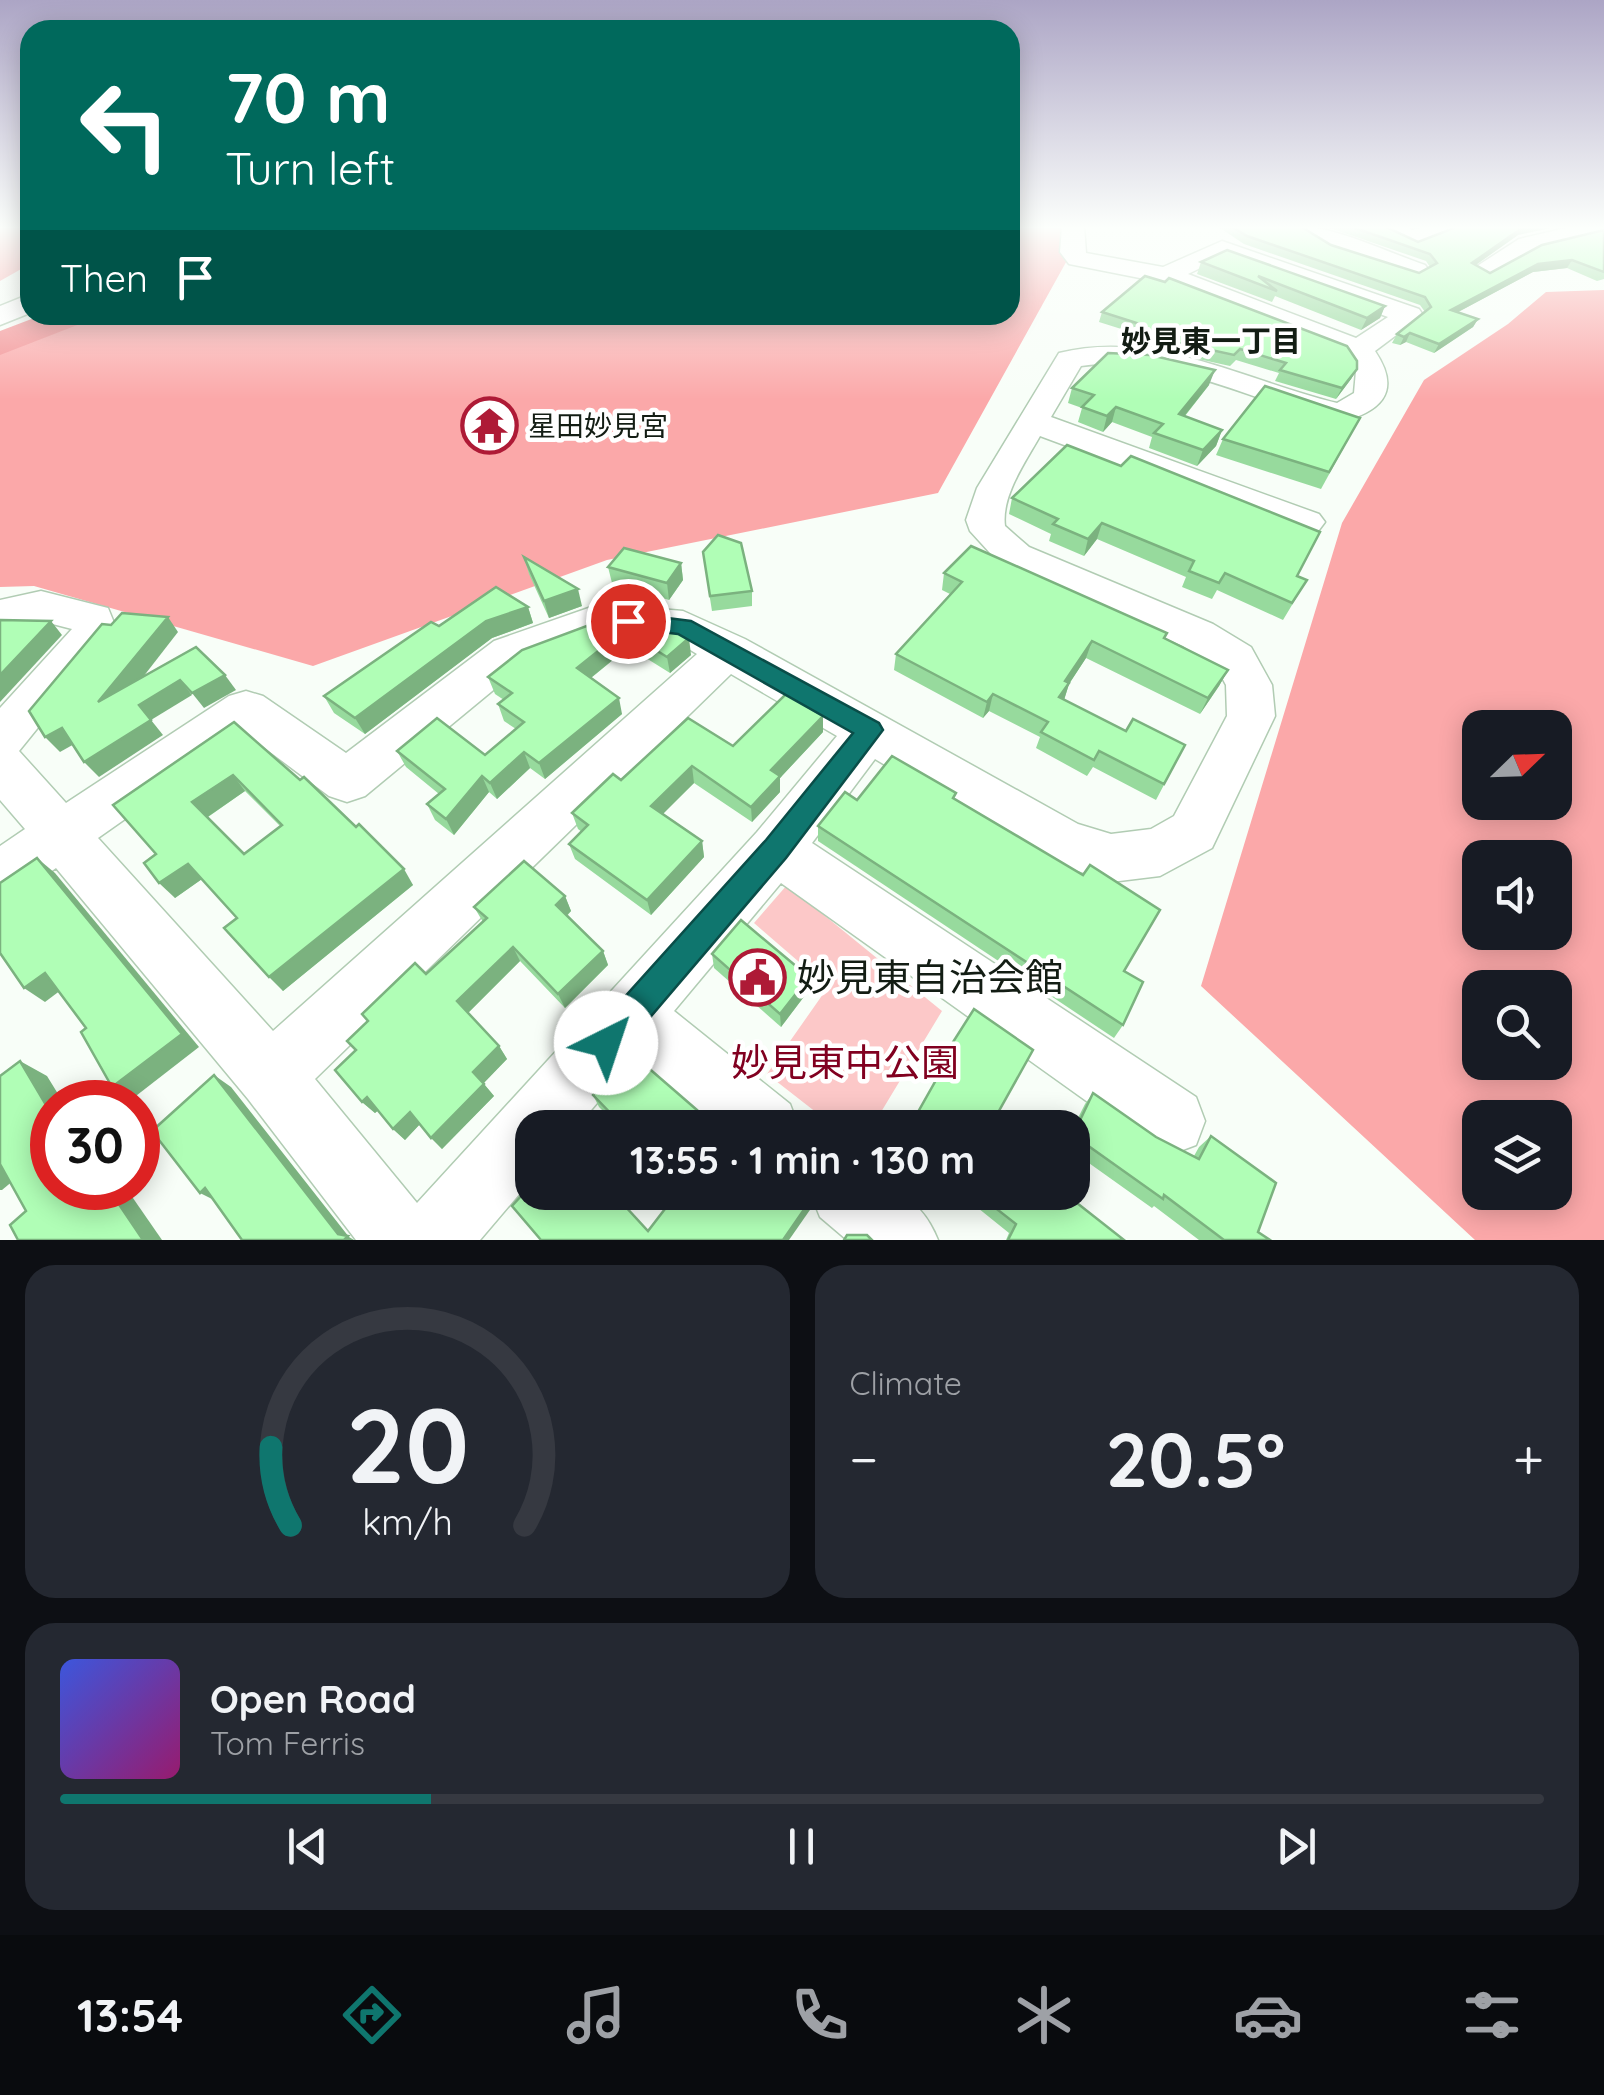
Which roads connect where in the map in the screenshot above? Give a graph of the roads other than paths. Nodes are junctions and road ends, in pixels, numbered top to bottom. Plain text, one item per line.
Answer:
1 (1189, 284) edge
2 (1322, 284) edge
3 (1360, 349) junction
4 (1034, 422) junction
5 (1306, 522) edge
6 (0, 614) edge
7 (729, 650) junction
8 (870, 730) junction
9 (0, 740) edge
10 (0, 764) edge
11 (62, 836) junction
12 (776, 849) junction
13 (0, 876) edge
14 (630, 1015) junction
15 (271, 1076) junction
16 (744, 1110) edge
17 (1172, 1121) dead end
18 (866, 1210) edge
19 (401, 1240) edge
20 (433, 1240) edge
21 (902, 1240) edge

1 - 3 street
2 - 3 street
3 - 4 street
4 - 5 street
4 - 8 street
6 - 9 street
7 - 8 street
7 - 11 street
7 - 15 street
8 - 12 street
10 - 11 street
11 - 13 street
11 - 15 street
12 - 14 street
12 - 17 street
14 - 16 street
14 - 20 street
15 - 19 street
18 - 21 street

